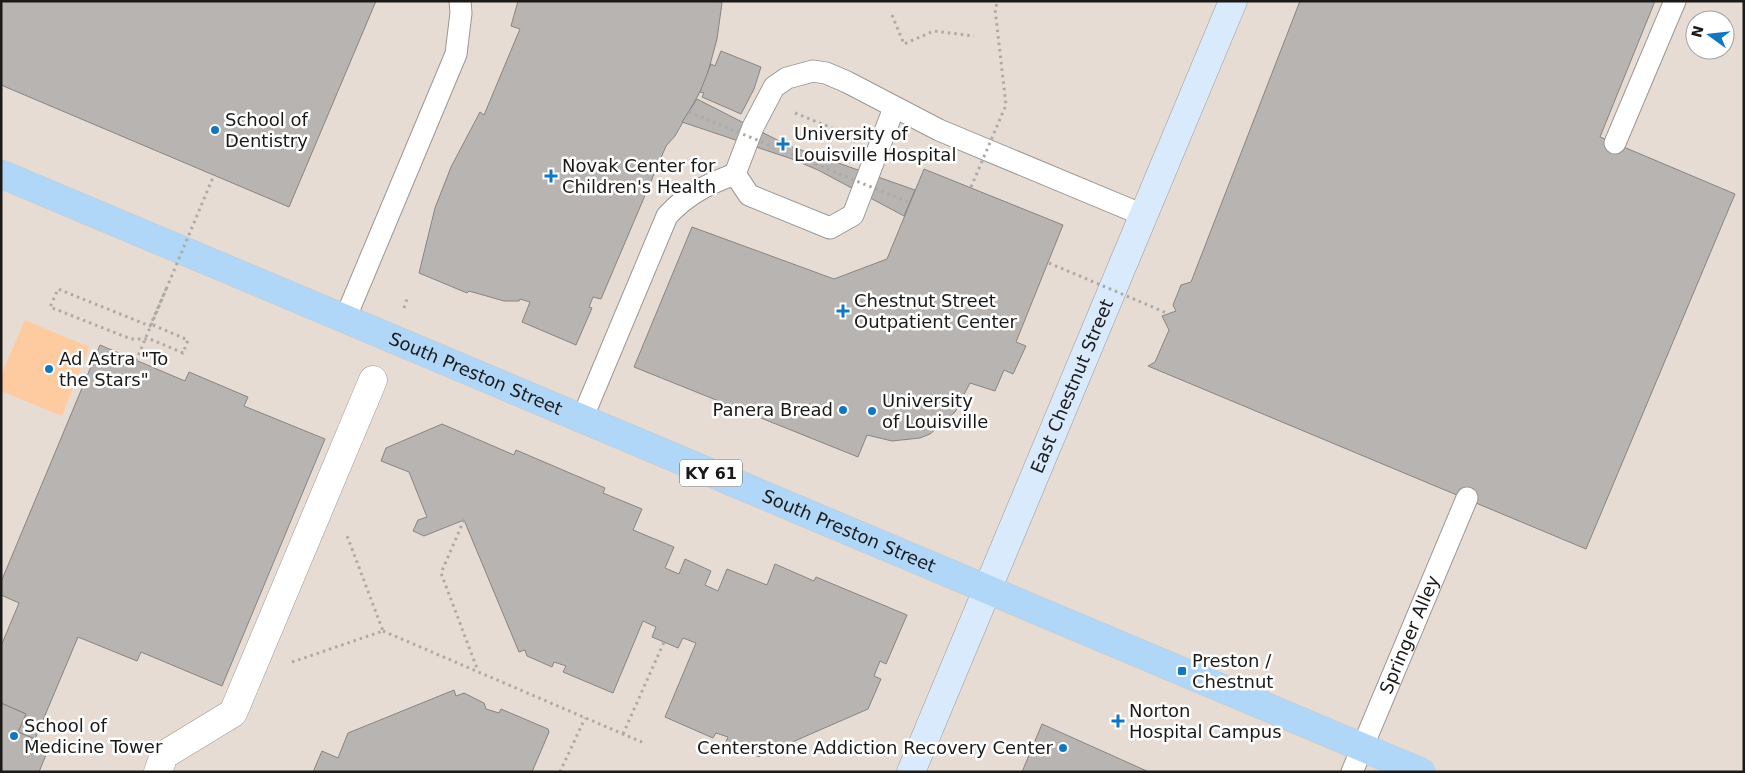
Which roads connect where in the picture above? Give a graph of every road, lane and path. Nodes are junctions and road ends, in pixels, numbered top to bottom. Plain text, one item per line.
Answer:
1 (460, 1) edge
2 (998, 1) edge
3 (1233, 1) edge
4 (1675, 1) edge
5 (892, 15) dead end
6 (974, 36) dead end
7 (894, 108) junction
8 (689, 112) dead end
9 (794, 112) dead end
10 (849, 135) dead end
11 (1616, 143) dead end
12 (1, 174) edge
13 (736, 174) junction
14 (214, 175) dead end
15 (971, 187) dead end
16 (910, 203) dead end
17 (1143, 215) junction
18 (1049, 263) dead end
19 (166, 289) dead end
20 (1169, 314) dead end
21 (345, 319) junction
22 (153, 325) junction
23 (136, 361) dead end
24 (373, 380) dead end
25 (582, 419) junction
26 (329, 486) junction
27 (1467, 498) dead end
28 (464, 520) dead end
29 (987, 589) junction
30 (384, 631) junction
31 (664, 642) dead end
32 (478, 672) junction
33 (249, 676) junction
34 (585, 718) junction
35 (624, 734) junction
36 (644, 743) dead end
37 (1357, 759) edge
38 (158, 772) edge
39 (560, 772) edge
40 (911, 772) edge
41 (1421, 772) edge

1 - 21 lane
2 - 15 path, bridge
3 - 17 street, East Chestnut Street
4 - 11 lane
5 - 6 path
7 - 13 lane
7 - 13 lane
7 - 17 lane
8 - 16 path, bridge
9 - 10 path
12 - 21 main road, South Preston Street / KY 61
13 - 25 lane
14 - 22 path, bridge
17 - 29 street, East Chestnut Street
18 - 20 path, bridge
19 - 22 path
21 - 25 main road, South Preston Street / KY 61
22 - 23 path, bridge
24 - 26 street
25 - 29 main road, South Preston Street / KY 61
26 - 30 path
26 - 33 street
27 - 37 lane, Springer Alley
28 - 32 path
29 - 37 main road, South Preston Street / KY 61
29 - 40 street, East Chestnut Street
30 - 32 path
30 - 33 path
31 - 35 path
32 - 34 path
33 - 38 street
34 - 35 path
34 - 39 path
35 - 36 path
37 - 41 main road, South Preston Street / KY 61

